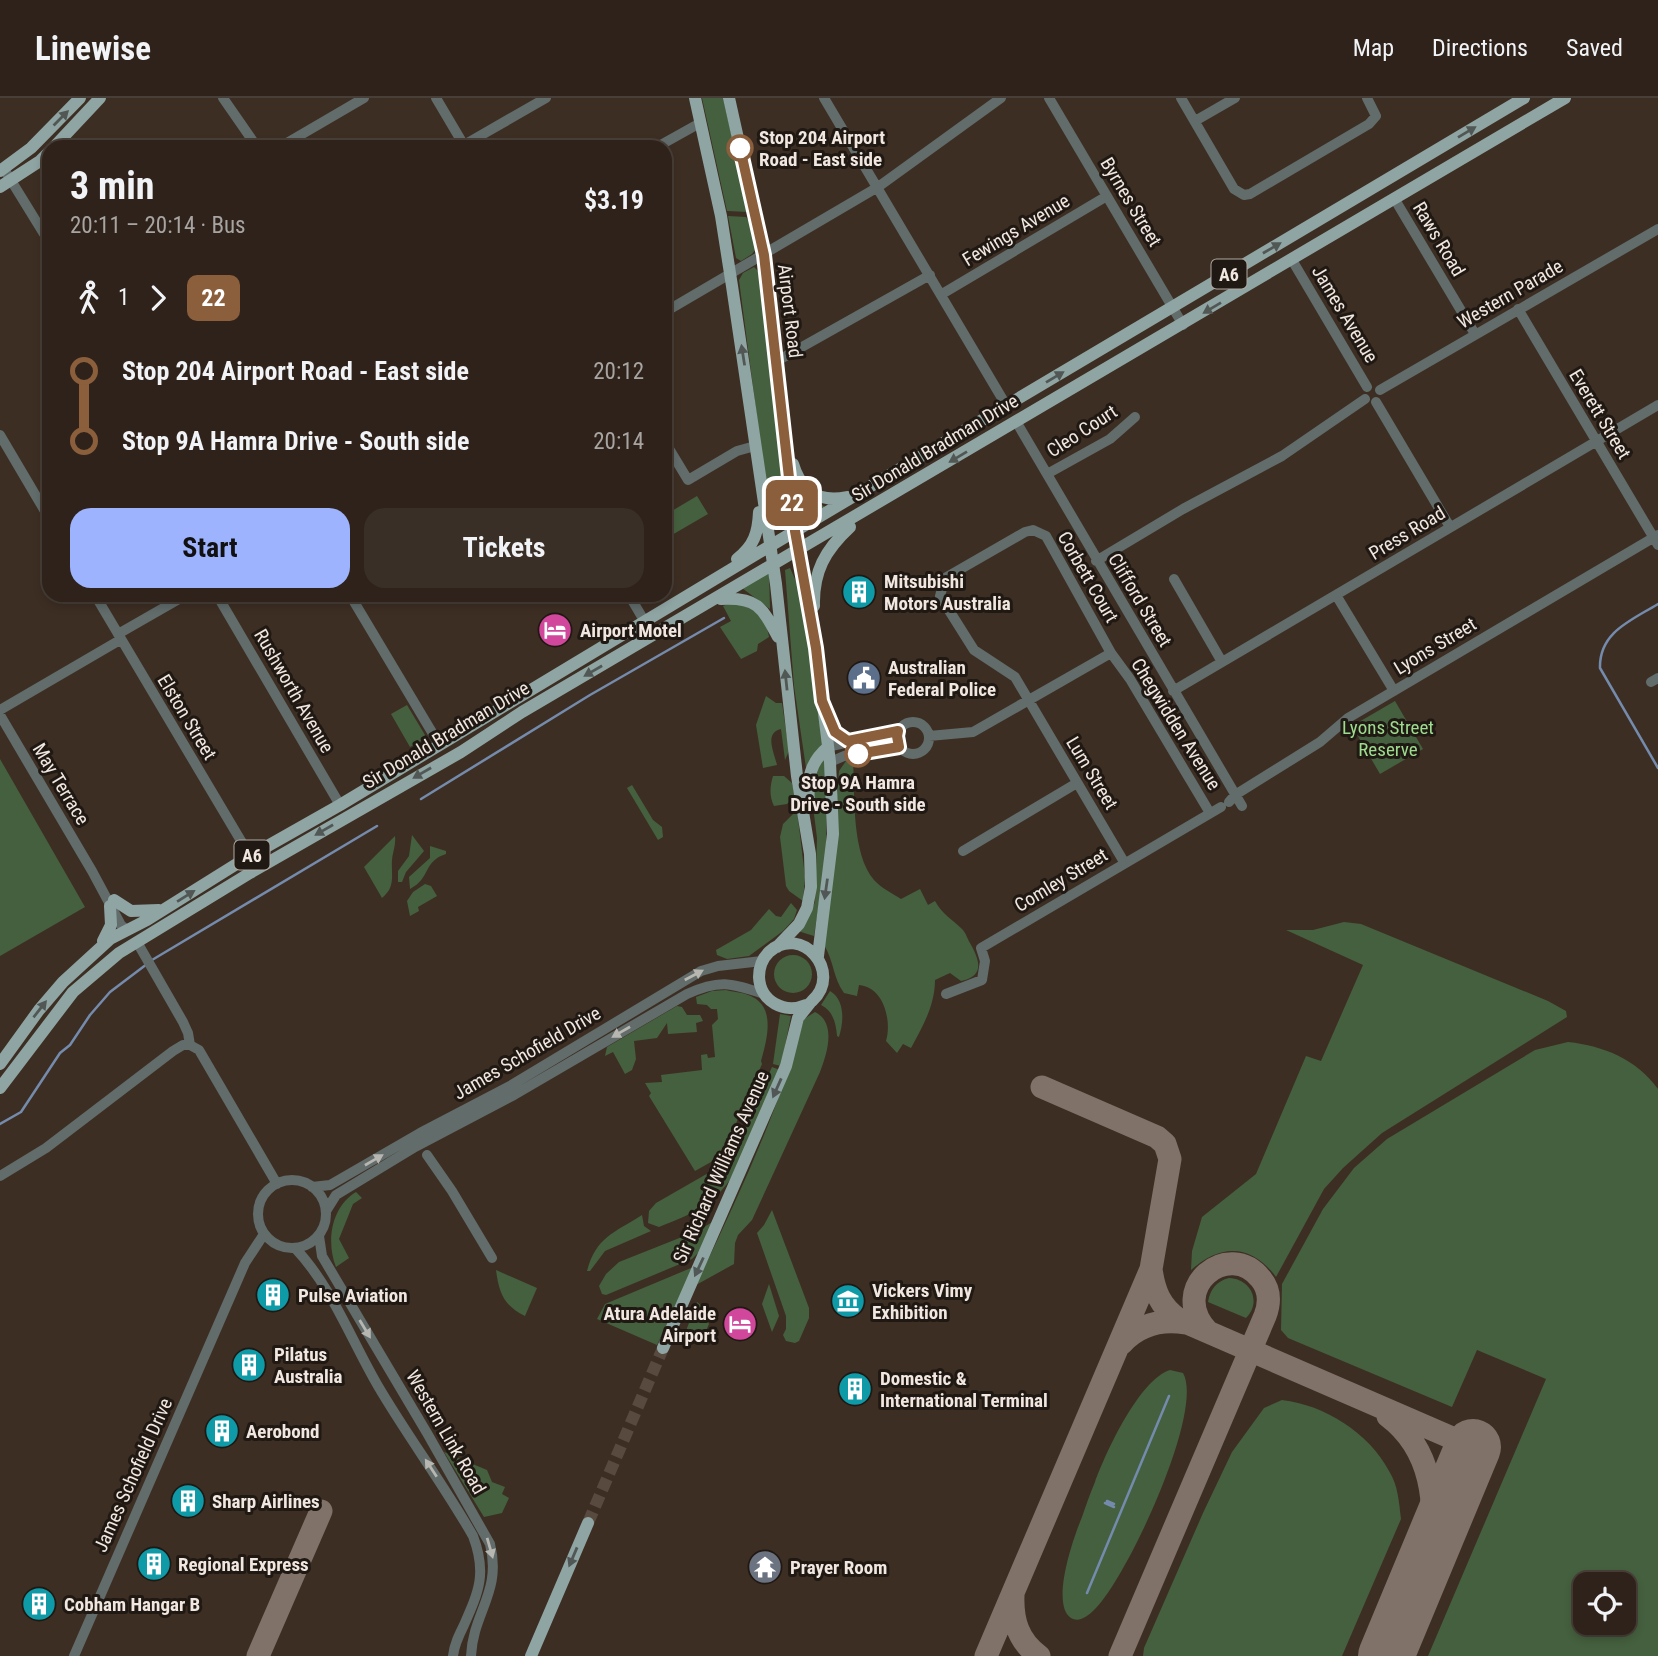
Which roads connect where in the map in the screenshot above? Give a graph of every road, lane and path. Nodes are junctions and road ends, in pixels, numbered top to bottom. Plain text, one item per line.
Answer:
1 (80, 98) edge
2 (100, 98) edge
3 (223, 98) edge
4 (364, 98) edge
5 (436, 98) edge
6 (546, 98) edge
7 (695, 98) edge
8 (824, 98) edge
9 (1002, 98) edge
10 (1049, 98) edge
11 (1181, 98) edge
12 (1235, 98) edge
13 (1367, 98) edge
14 (1524, 98) edge
15 (1566, 98) edge
16 (732, 99) edge
17 (1550, 102) edge
18 (1195, 121) junction
19 (700, 123) junction
20 (61, 140) edge
21 (252, 140) edge
22 (292, 140) edge
23 (460, 140) edge
24 (474, 140) edge
25 (670, 140) edge
26 (42, 159) edge
27 (4, 177) edge
28 (878, 187) junction
29 (1107, 195) junction
30 (1394, 198) junction
31 (1326, 217) junction
32 (1348, 226) junction
33 (1658, 229) edge
34 (42, 232) edge
35 (764, 255) junction
36 (1292, 260) junction
37 (730, 274) junction
38 (930, 275) junction
39 (942, 294) junction
40 (1173, 306) junction
41 (672, 308) edge
42 (1518, 309) junction
43 (1183, 325) junction
44 (1475, 334) junction
45 (777, 361) junction
46 (1367, 387) junction
47 (1380, 390) junction
48 (1365, 399) junction
49 (1376, 401) junction
50 (1006, 405) junction
51 (1658, 405) edge
52 (1135, 417) dead end
53 (1017, 423) junction
54 (0, 435) edge
55 (785, 437) junction
56 (1596, 441) junction
57 (755, 446) junction
58 (672, 454) edge
59 (1047, 474) junction
60 (760, 481) junction
61 (855, 496) junction
62 (877, 505) junction
63 (42, 506) edge
64 (1450, 527) junction
65 (795, 531) junction
66 (1656, 539) edge
67 (770, 546) junction
68 (798, 552) junction
69 (1096, 561) junction
70 (773, 566) junction
71 (1174, 579) dead end
72 (695, 591) junction
73 (1336, 595) junction
74 (716, 600) junction
75 (99, 602) edge
76 (175, 602) edge
77 (221, 602) edge
78 (354, 602) edge
79 (633, 602) edge
80 (645, 622) junction
81 (119, 637) junction
82 (782, 643) junction
83 (816, 648) junction
84 (1111, 653) junction
85 (1222, 662) junction
86 (1173, 691) junction
87 (1394, 691) junction
88 (1029, 700) junction
89 (822, 701) junction
90 (0, 710) edge
91 (522, 712) junction
92 (0, 715) edge
93 (898, 731) junction
94 (929, 737) junction
95 (848, 741) junction
96 (439, 744) junction
97 (828, 747) junction
98 (899, 747) junction
99 (830, 762) junction
100 (1077, 783) junction
101 (1228, 801) junction
102 (340, 805) junction
103 (1242, 806) dead end
104 (1210, 813) junction
105 (963, 851) dead end
106 (810, 854) junction
107 (250, 856) junction
108 (1124, 862) junction
109 (112, 903) junction
110 (163, 909) junction
111 (162, 927) junction
112 (127, 930) junction
113 (137, 942) junction
114 (777, 947) junction
115 (94, 953) junction
116 (119, 953) junction
117 (818, 956) junction
118 (762, 961) junction
119 (764, 994) junction
120 (946, 994) dead end
121 (811, 1002) junction
122 (190, 1045) junction
123 (0, 1064) edge
124 (0, 1088) edge
125 (426, 1140) junction
126 (415, 1147) junction
127 (427, 1155) junction
128 (0, 1176) edge
129 (277, 1184) junction
130 (312, 1186) junction
131 (326, 1211) junction
132 (264, 1234) junction
133 (319, 1236) junction
134 (295, 1248) junction
135 (492, 1258) dead end
136 (663, 1348) tunnel mouth
137 (588, 1523) tunnel mouth
138 (74, 1656) edge
139 (453, 1656) edge
140 (471, 1656) edge
141 (531, 1656) edge

27 -> 1 main road
2 - 20 main road
3 - 21 street
4 - 22 street
5 - 23 street
6 - 24 street
7 - 19 main road
8 - 28 street
9 - 28 street
10 - 29 street, Byrnes Street
11 - 18 street
12 - 18 street
13 - 18 street
31 -> 14 main road, Sir Donald Bradman Drive / A6
15 - 17 main road, Sir Donald Bradman Drive / A6
16 - 35 main road, Airport Road
17 - 30 main road, Sir Donald Bradman Drive / A6
19 - 25 street
19 - 37 main road
26 - 27 main road
27 - 34 street
28 - 35 street
28 - 38 street
29 - 39 street, Fewings Avenue
29 - 40 street, Byrnes Street
30 - 32 main road, Sir Donald Bradman Drive / A6
30 - 44 street, Raws Road
31 - 32 main road
40 -> 31 main road, Sir Donald Bradman Drive / A6
32 - 36 main road, Sir Donald Bradman Drive / A6
33 - 42 street, Western Parade
35 - 37 street
35 - 45 main road, Airport Road
36 -> 43 main road, Sir Donald Bradman Drive / A6
36 - 46 street, James Avenue
37 - 41 street
57 -> 37 main road
38 - 39 street
38 - 45 street
39 - 50 street
40 - 43 street, Byrnes Street
50 -> 40 main road, Sir Donald Bradman Drive / A6
42 - 44 street, Western Parade
42 - 56 street, Everett Street
43 - 53 main road, Sir Donald Bradman Drive / A6
44 - 47 street, Western Parade
45 - 55 main road, Airport Road
46 - 47 street
46 - 48 street
47 - 49 street
48 - 49 street
48 - 69 street
49 - 64 street
50 - 61 main road, Sir Donald Bradman Drive / A6
51 - 56 street, Press Road
52 - 59 street, Cleo Court
53 - 59 street, Clifford Street
53 -> 62 main road, Sir Donald Bradman Drive / A6
54 - 63 street
55 - 61 main road
55 - 65 main road, Airport Road
56 - 64 street, Press Road
56 - 66 street, Everett Street
57 - 58 street
57 - 60 main road
59 - 69 street, Clifford Street
60 - 67 main road
60 - 72 main road
61 - 65 main road, Sir Donald Bradman Drive / A6
62 - 68 main road, Sir Donald Bradman Drive / A6
62 - 83 main road
64 - 73 street, Press Road
65 - 67 main road, Sir Donald Bradman Drive / A6
65 - 68 main road
66 - 87 street, Lyons Street
67 - 70 main road
67 - 72 main road, Sir Donald Bradman Drive / A6
68 - 70 main road, Sir Donald Bradman Drive / A6
68 - 83 main road
69 - 86 street, Clifford Street
70 - 74 main road, Sir Donald Bradman Drive / A6
70 - 82 main road
71 - 85 street
72 - 80 main road, Sir Donald Bradman Drive / A6
73 - 85 street, Press Road
73 - 87 street
74 - 82 main road
74 -> 91 main road, Sir Donald Bradman Drive / A6
75 - 81 street, Elston Street
76 - 81 street
77 - 102 street, Rushworth Avenue
78 - 96 street
79 - 80 street
80 - 96 main road, Sir Donald Bradman Drive / A6
81 - 90 street
81 - 107 street, Elston Street
106 -> 82 main road
83 - 89 main road
84 - 88 street
84 - 88 street, Corbett Court
84 - 104 street, Chegwidden Avenue
85 - 86 street, Press Road
86 - 101 street, Clifford Street
87 - 101 street, Lyons Street
88 - 94 street
88 - 100 street, Lum Street
89 - 95 main road
89 - 97 main road
91 - 96 main road
91 -> 111 main road, Sir Donald Bradman Drive / A6
92 - 109 street, May Terrace
93 - 94 street
93 - 95 street
93 - 98 street
94 - 98 street
95 - 97 street
96 - 102 main road, Sir Donald Bradman Drive / A6
97 - 99 main road
97 - 106 main road
98 - 99 street
99 -> 117 main road
100 - 105 street
100 - 108 street, Lum Street
101 - 103 street, Clifford Street
101 - 104 street, Comley Street
102 - 107 main road, Sir Donald Bradman Drive / A6
104 - 108 street, Comley Street
106 - 114 main road
110 -> 107 main road, Sir Donald Bradman Drive / A6
108 - 120 street, Comley Street
109 - 110 main road
109 - 112 street, May Terrace
109 - 115 main road
110 - 112 main road, Sir Donald Bradman Drive / A6
111 - 112 main road
111 - 113 main road, Sir Donald Bradman Drive / A6
112 - 115 main road, Sir Donald Bradman Drive / A6
112 - 116 main road
113 - 116 main road, Sir Donald Bradman Drive / A6
113 - 122 street
114 - 117 main road
114 - 118 main road
123 -> 115 main road, Sir Donald Bradman Drive / A6
116 - 124 main road, Sir Donald Bradman Drive / A6
117 - 121 main road
118 - 119 main road
130 -> 118 street, James Schofield Drive
119 - 121 main road
119 -> 125 street, James Schofield Drive
121 -> 136 main road, Sir Richard Williams Avenue
122 - 128 street
122 - 129 street
125 - 126 street, James Schofield Drive
125 - 127 street
126 - 127 street
126 - 131 street, James Schofield Drive
127 - 135 street
129 - 130 street
129 - 132 street
130 - 131 street
131 - 133 street
132 - 134 street
132 - 138 street, James Schofield Drive
133 - 134 street
133 -> 140 street, Western Link Road
139 -> 134 street, Western Link Road
137 -> 141 main road

